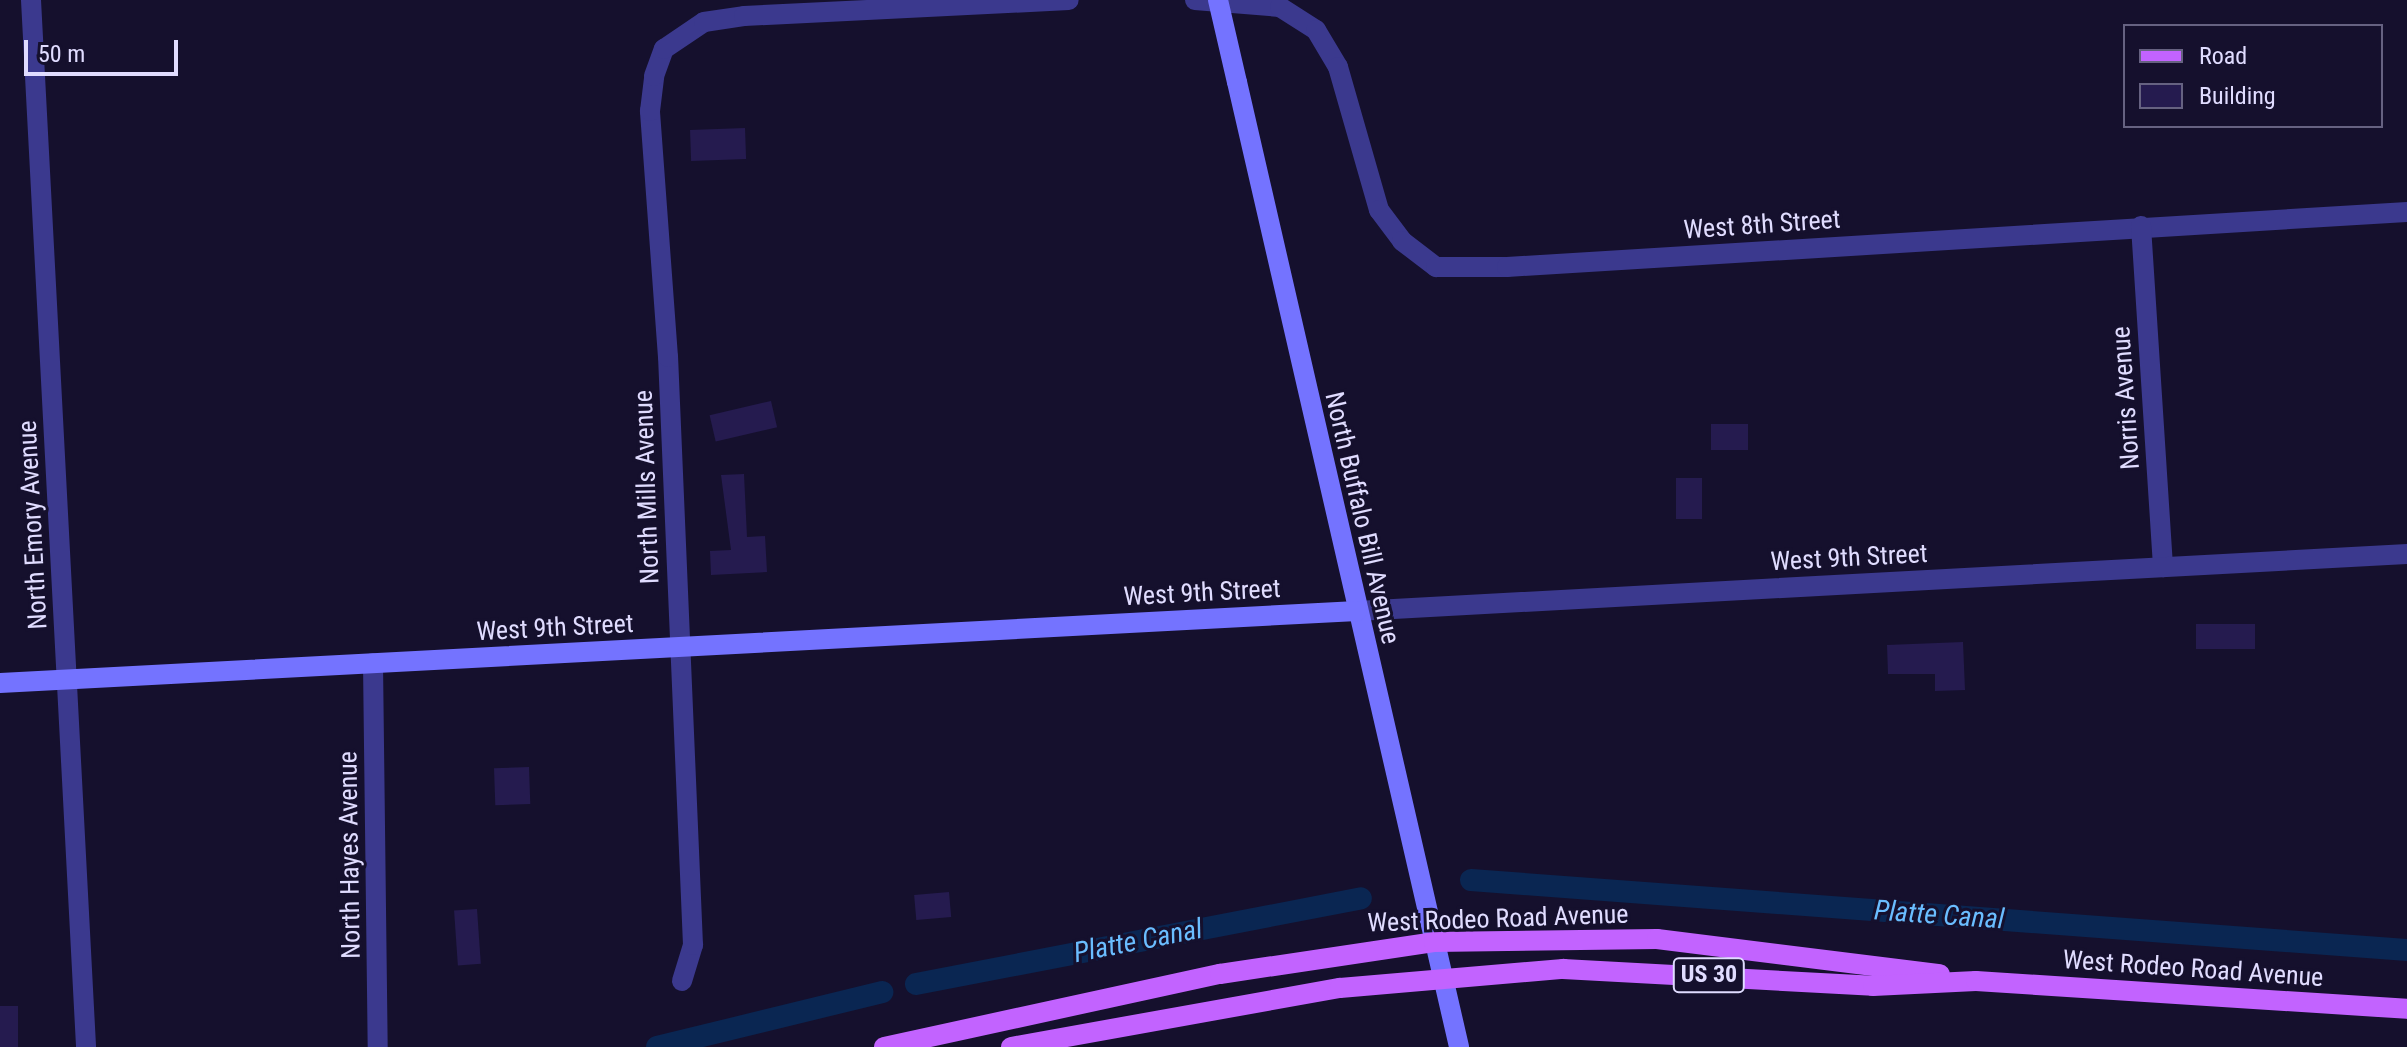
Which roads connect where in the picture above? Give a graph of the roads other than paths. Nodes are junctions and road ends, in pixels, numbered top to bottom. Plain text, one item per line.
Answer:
1 (31, 0) edge
2 (1069, 0) edge
3 (1195, 0) edge
4 (1218, 0) edge
5 (2407, 212) edge
6 (2141, 226) junction
7 (2407, 554) edge
8 (2163, 567) junction
9 (1357, 611) junction
10 (679, 647) junction
11 (373, 663) junction
12 (68, 679) junction
13 (0, 683) edge
14 (1434, 942) junction
15 (1443, 980) junction
16 (682, 981) dead end
17 (1976, 981) junction
18 (2407, 1009) edge
19 (86, 1047) edge
20 (378, 1047) edge
21 (884, 1047) edge
22 (1011, 1047) edge
23 (1459, 1047) edge

1 - 12 street, North Emory Avenue
2 - 10 street, North Mills Avenue
3 - 6 street, West 8th Street
4 - 9 street, North Buffalo Bill Avenue, bridge
5 - 6 street, West 8th Street
6 - 8 street, Norris Avenue
7 - 8 street, West 9th Street
8 - 9 street, West 9th Street
9 - 10 street, West 9th Street
9 - 14 street, North Buffalo Bill Avenue
10 - 11 street, West 9th Street
10 - 16 street, North Mills Avenue
11 - 12 street, West 9th Street
11 - 20 street, North Hayes Avenue
12 - 13 street, West 9th Street
12 - 19 street, North Emory Avenue
14 - 15 street, North Buffalo Bill Avenue
14 - 17 main road, West Rodeo Road Avenue / US 30
14 - 21 main road, West Rodeo Road Avenue / US 30
15 - 17 main road, West Rodeo Road Avenue / US 30
15 - 22 main road, West Rodeo Road Avenue / US 30
15 - 23 street, North Buffalo Bill Avenue
17 - 18 main road, West Rodeo Road Avenue / US 30

